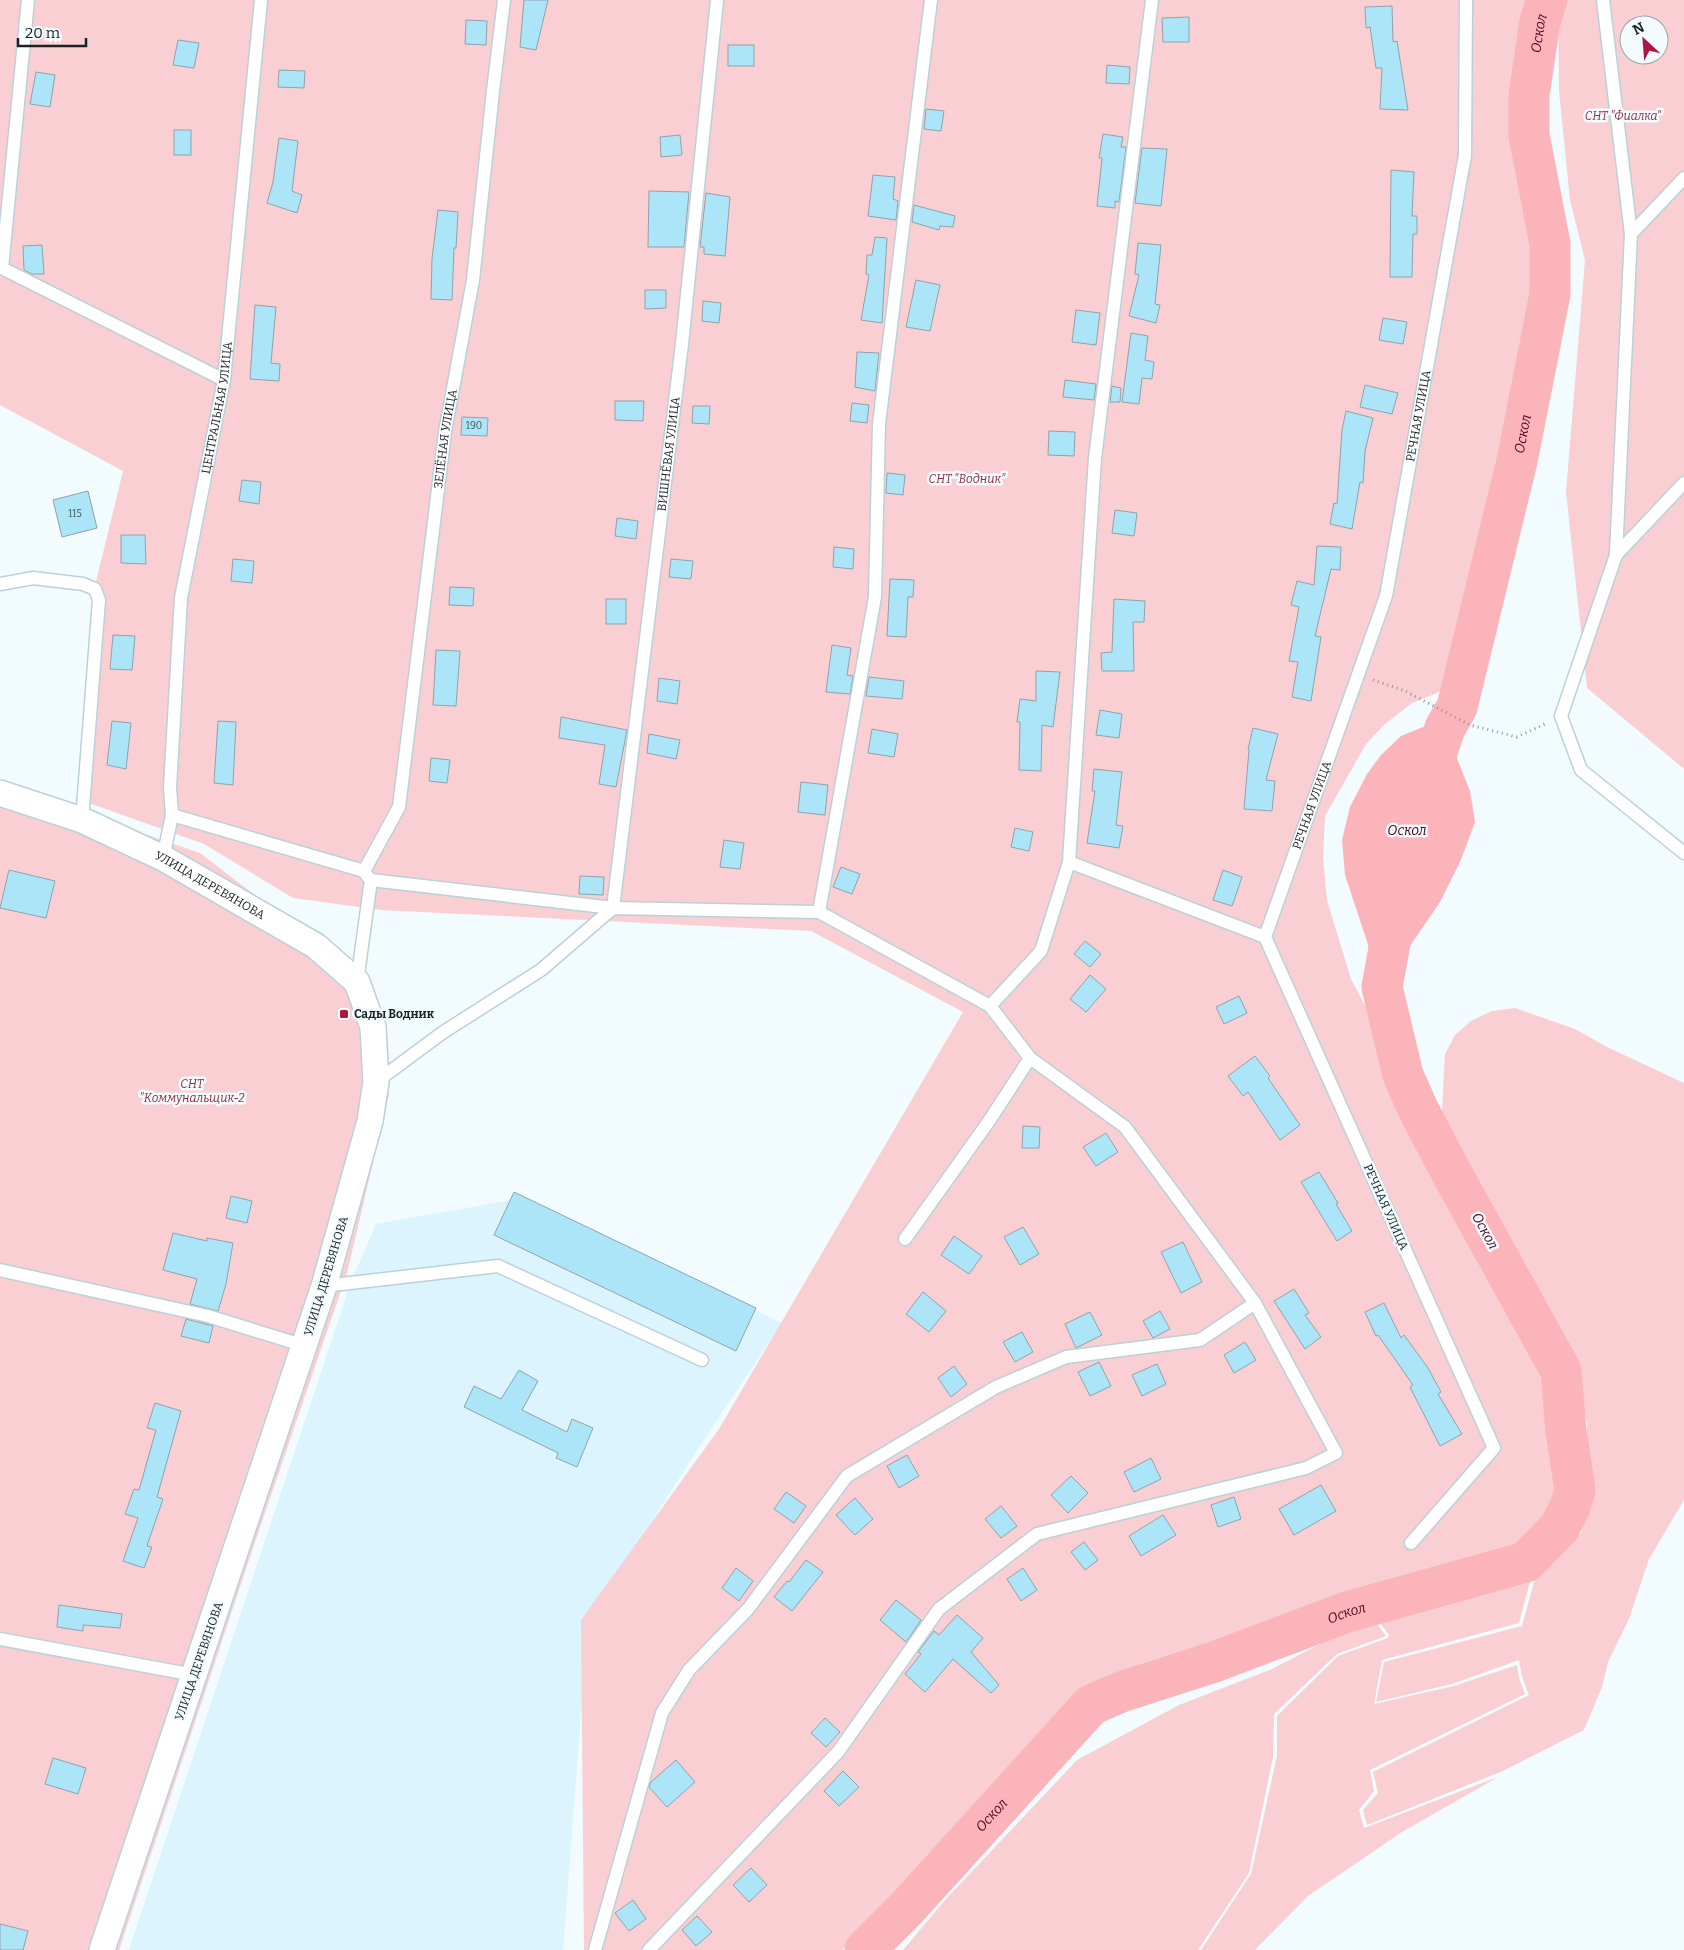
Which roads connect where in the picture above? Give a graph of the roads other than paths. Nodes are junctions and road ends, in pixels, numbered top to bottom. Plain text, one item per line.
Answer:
1 (28, 0) edge
2 (261, 0) edge
3 (504, 0) edge
4 (717, 0) edge
5 (931, 0) edge
6 (1152, 0) edge
7 (1466, 0) edge
8 (1603, 0) edge
9 (1684, 178) edge
10 (1631, 234) junction
11 (1, 267) edge
12 (224, 380) junction
13 (1684, 482) edge
14 (1616, 555) junction
15 (0, 584) edge
16 (0, 793) edge
17 (172, 816) junction
18 (82, 820) junction
19 (1684, 853) edge
20 (163, 858) junction
21 (1068, 862) junction
22 (367, 876) junction
23 (613, 908) junction
24 (819, 912) junction
25 (1265, 937) junction
26 (357, 982) junction
27 (990, 1006) junction
28 (1030, 1058) junction
29 (376, 1082) junction
30 (905, 1239) dead end
31 (0, 1270) edge
32 (324, 1286) junction
33 (1255, 1303) junction
34 (305, 1346) junction
35 (702, 1360) dead end
36 (1411, 1543) dead end
37 (0, 1639) edge
38 (194, 1675) junction
39 (102, 1950) edge
40 (595, 1950) edge
41 (650, 1950) edge

1 - 11 lane
2 - 12 lane, ЦЕНТРАЛЬНАЯ УЛИЦА
3 - 22 lane, ЗЕЛЁНАЯ УЛИЦА
4 - 23 lane, ВИШНЁВАЯ УЛИЦА
5 - 24 lane
6 - 21 lane
7 - 25 lane, РЕЧНАЯ УЛИЦА
8 - 10 lane
9 - 10 lane
10 - 14 lane
11 - 12 lane
12 - 17 lane, ЦЕНТРАЛЬНАЯ УЛИЦА
13 - 14 lane
14 - 19 lane
15 - 18 lane
16 - 18 street, УЛИЦА ДЕРЕВЯНОВА
17 - 20 lane, ЦЕНТРАЛЬНАЯ УЛИЦА
17 - 22 lane
18 - 20 street, УЛИЦА ДЕРЕВЯНОВА
20 - 26 street, УЛИЦА ДЕРЕВЯНОВА
21 - 25 lane
21 - 27 lane
22 - 23 lane
22 - 26 lane
23 - 24 lane
23 - 29 lane
24 - 27 lane
25 - 36 lane, РЕЧНАЯ УЛИЦА
26 - 29 street, УЛИЦА ДЕРЕВЯНОВА
27 - 28 lane
28 - 30 lane
28 - 33 lane
29 - 32 street, УЛИЦА ДЕРЕВЯНОВА
31 - 34 lane
32 - 34 street, УЛИЦА ДЕРЕВЯНОВА
32 - 35 lane
33 - 40 lane
33 - 41 lane
34 - 38 street, УЛИЦА ДЕРЕВЯНОВА
37 - 38 lane
38 - 39 street, УЛИЦА ДЕРЕВЯНОВА

